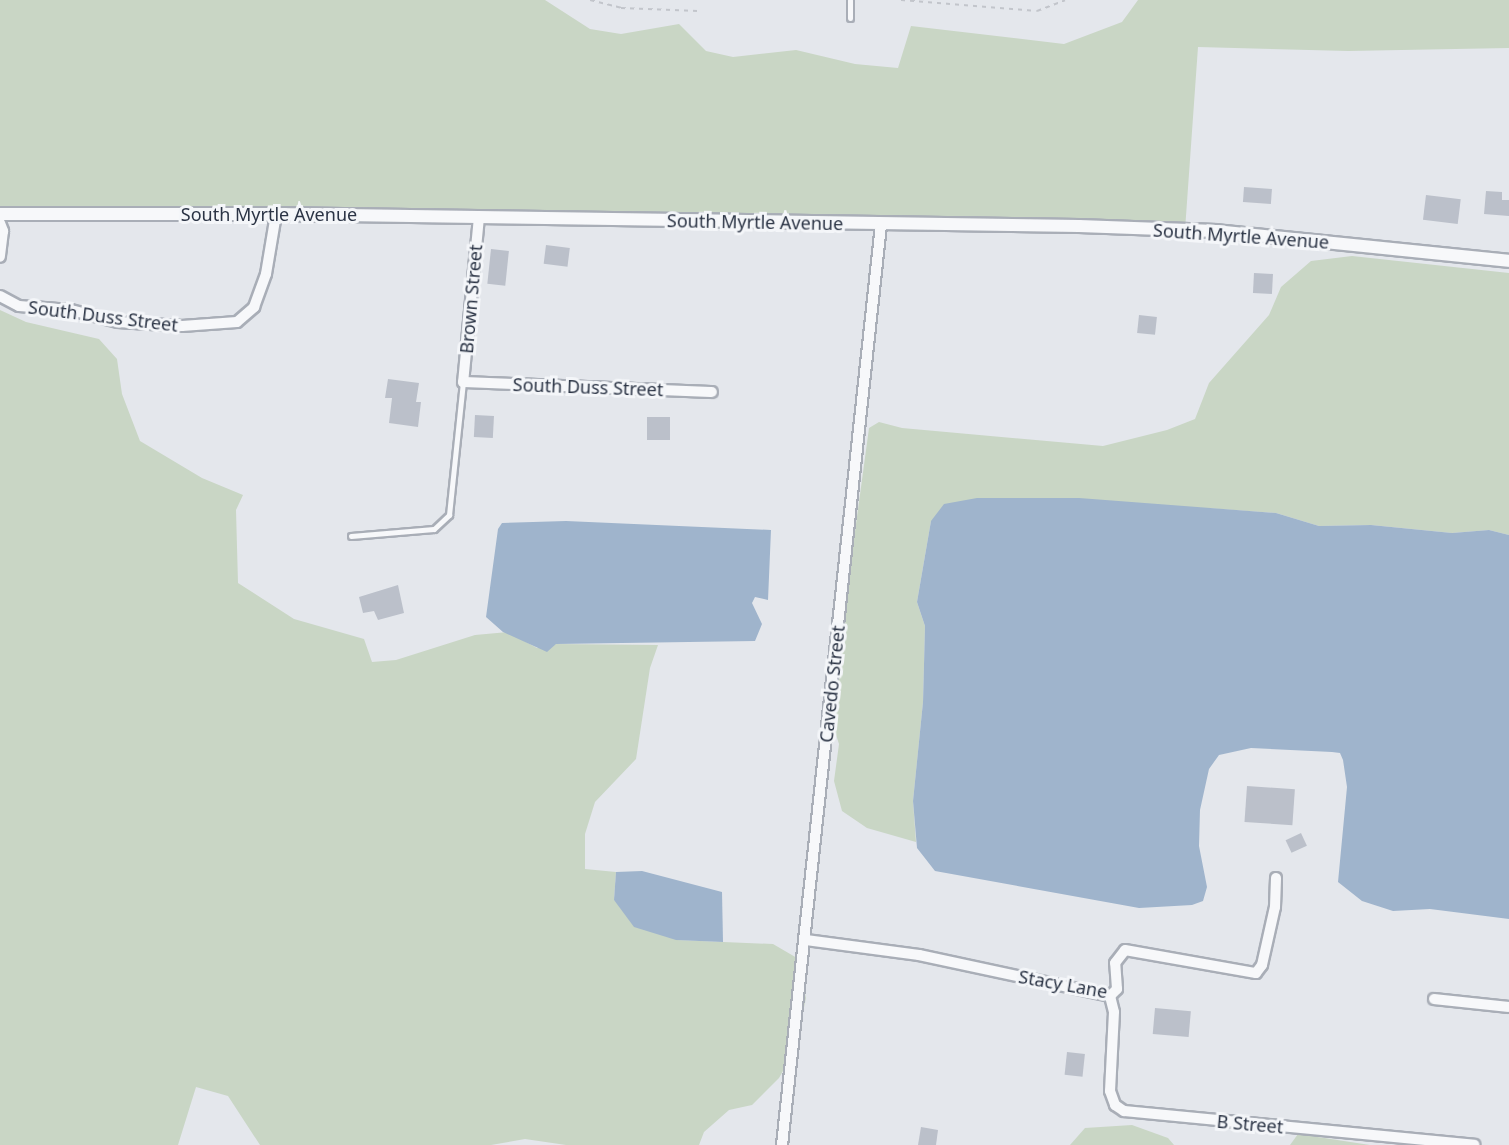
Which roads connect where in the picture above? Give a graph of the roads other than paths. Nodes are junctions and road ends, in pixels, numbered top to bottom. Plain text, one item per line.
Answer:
1 (850, 0) edge
2 (850, 18) dead end
3 (0, 214) edge
4 (276, 214) junction
5 (479, 217) junction
6 (0, 223) edge
7 (881, 224) junction
8 (0, 257) edge
9 (1509, 261) edge
10 (0, 296) edge
11 (464, 381) junction
12 (712, 392) dead end
13 (351, 536) dead end
14 (1276, 878) dead end
15 (806, 940) junction
16 (1110, 996) junction
17 (1434, 999) dead end
18 (1509, 1007) edge
19 (782, 1145) edge
20 (1474, 1145) edge

1 - 2 lane
3 - 4 street, South Myrtle Avenue
4 - 5 street, South Myrtle Avenue
4 - 10 street, South Duss Street
5 - 7 street, South Myrtle Avenue
5 - 11 street, Brown Street
6 - 8 street
7 - 9 street, South Myrtle Avenue
7 - 15 street, Cavedo Street
11 - 12 street, South Duss Street
11 - 13 lane
14 - 16 street, Stacy Lane
15 - 16 street, Stacy Lane
15 - 19 street, Cavedo Street
16 - 20 street, B Street
17 - 18 street

